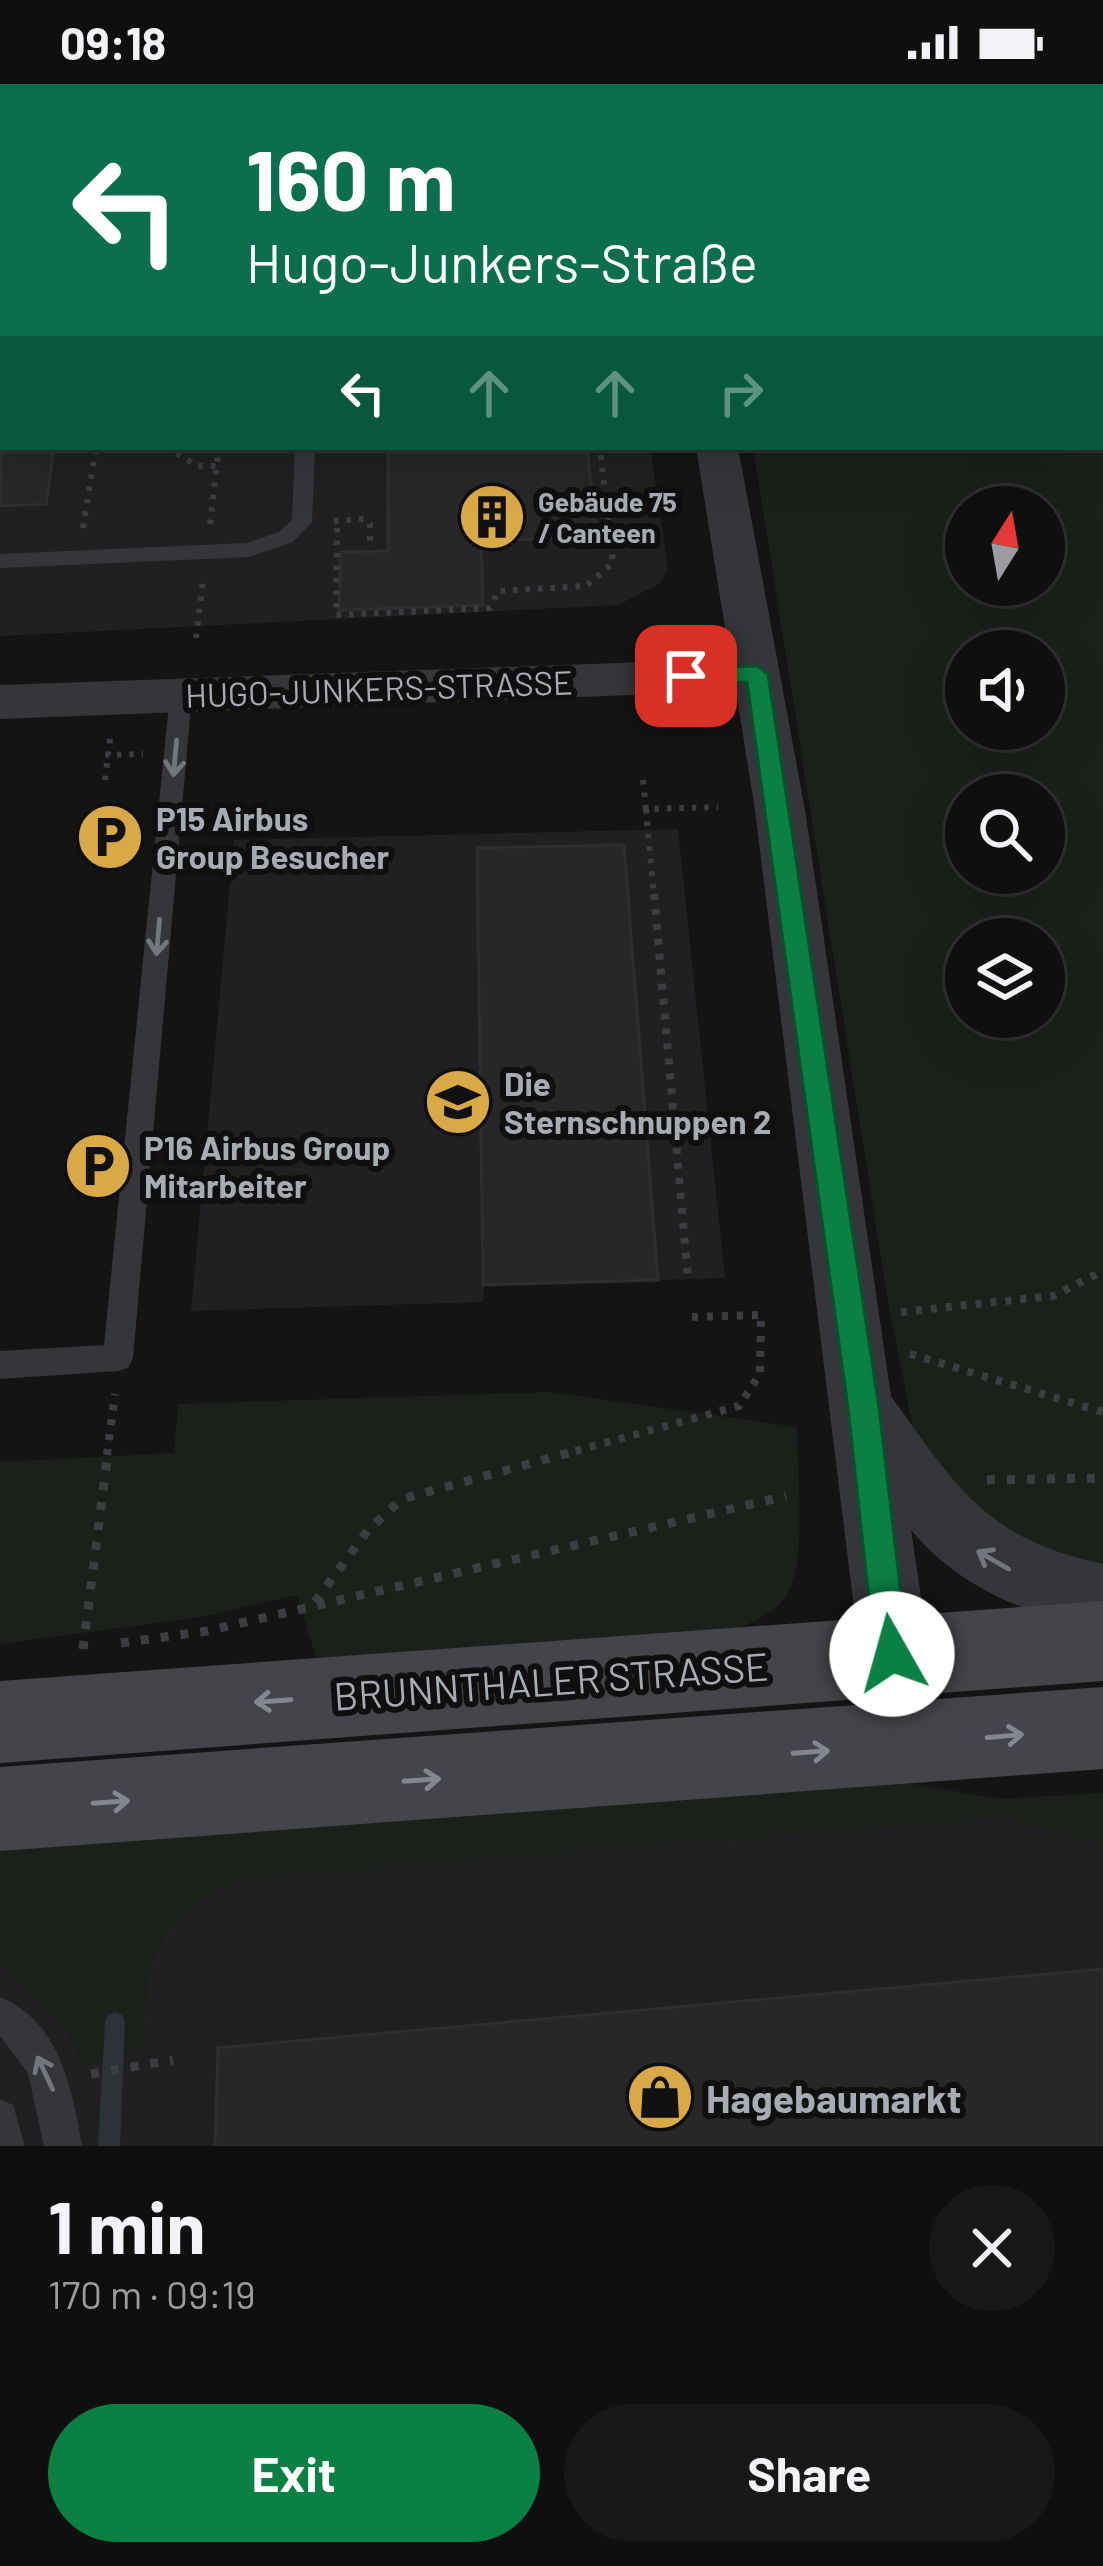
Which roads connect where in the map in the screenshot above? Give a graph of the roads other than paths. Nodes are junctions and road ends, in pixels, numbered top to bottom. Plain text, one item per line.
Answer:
1 (304, 450) edge
2 (718, 450) edge
3 (0, 561) edge
4 (757, 674) junction
5 (181, 695) junction
6 (0, 702) edge
7 (0, 1365) edge
8 (864, 1408) junction
9 (1103, 1598) edge
10 (1103, 1641) edge
11 (892, 1654) junction
12 (0, 1722) edge
13 (1103, 1728) edge
14 (908, 1744) junction
15 (0, 1809) edge
16 (0, 2015) edge
17 (0, 2118) edge
18 (5, 2146) edge
19 (63, 2146) edge

1 - 3 lane
2 - 4 street
4 - 5 street, HUGO-JUNKERS-STRASSE
4 - 8 street
5 - 6 street, HUGO-JUNKERS-STRASSE
5 -> 7 lane
9 -> 8 street
8 - 11 street
10 - 11 main road, BRUNNTHALER STRASSE
11 -> 12 main road, BRUNNTHALER STRASSE
11 - 14 street
14 -> 13 main road
15 -> 14 main road
19 -> 16 lane
17 - 18 lane

